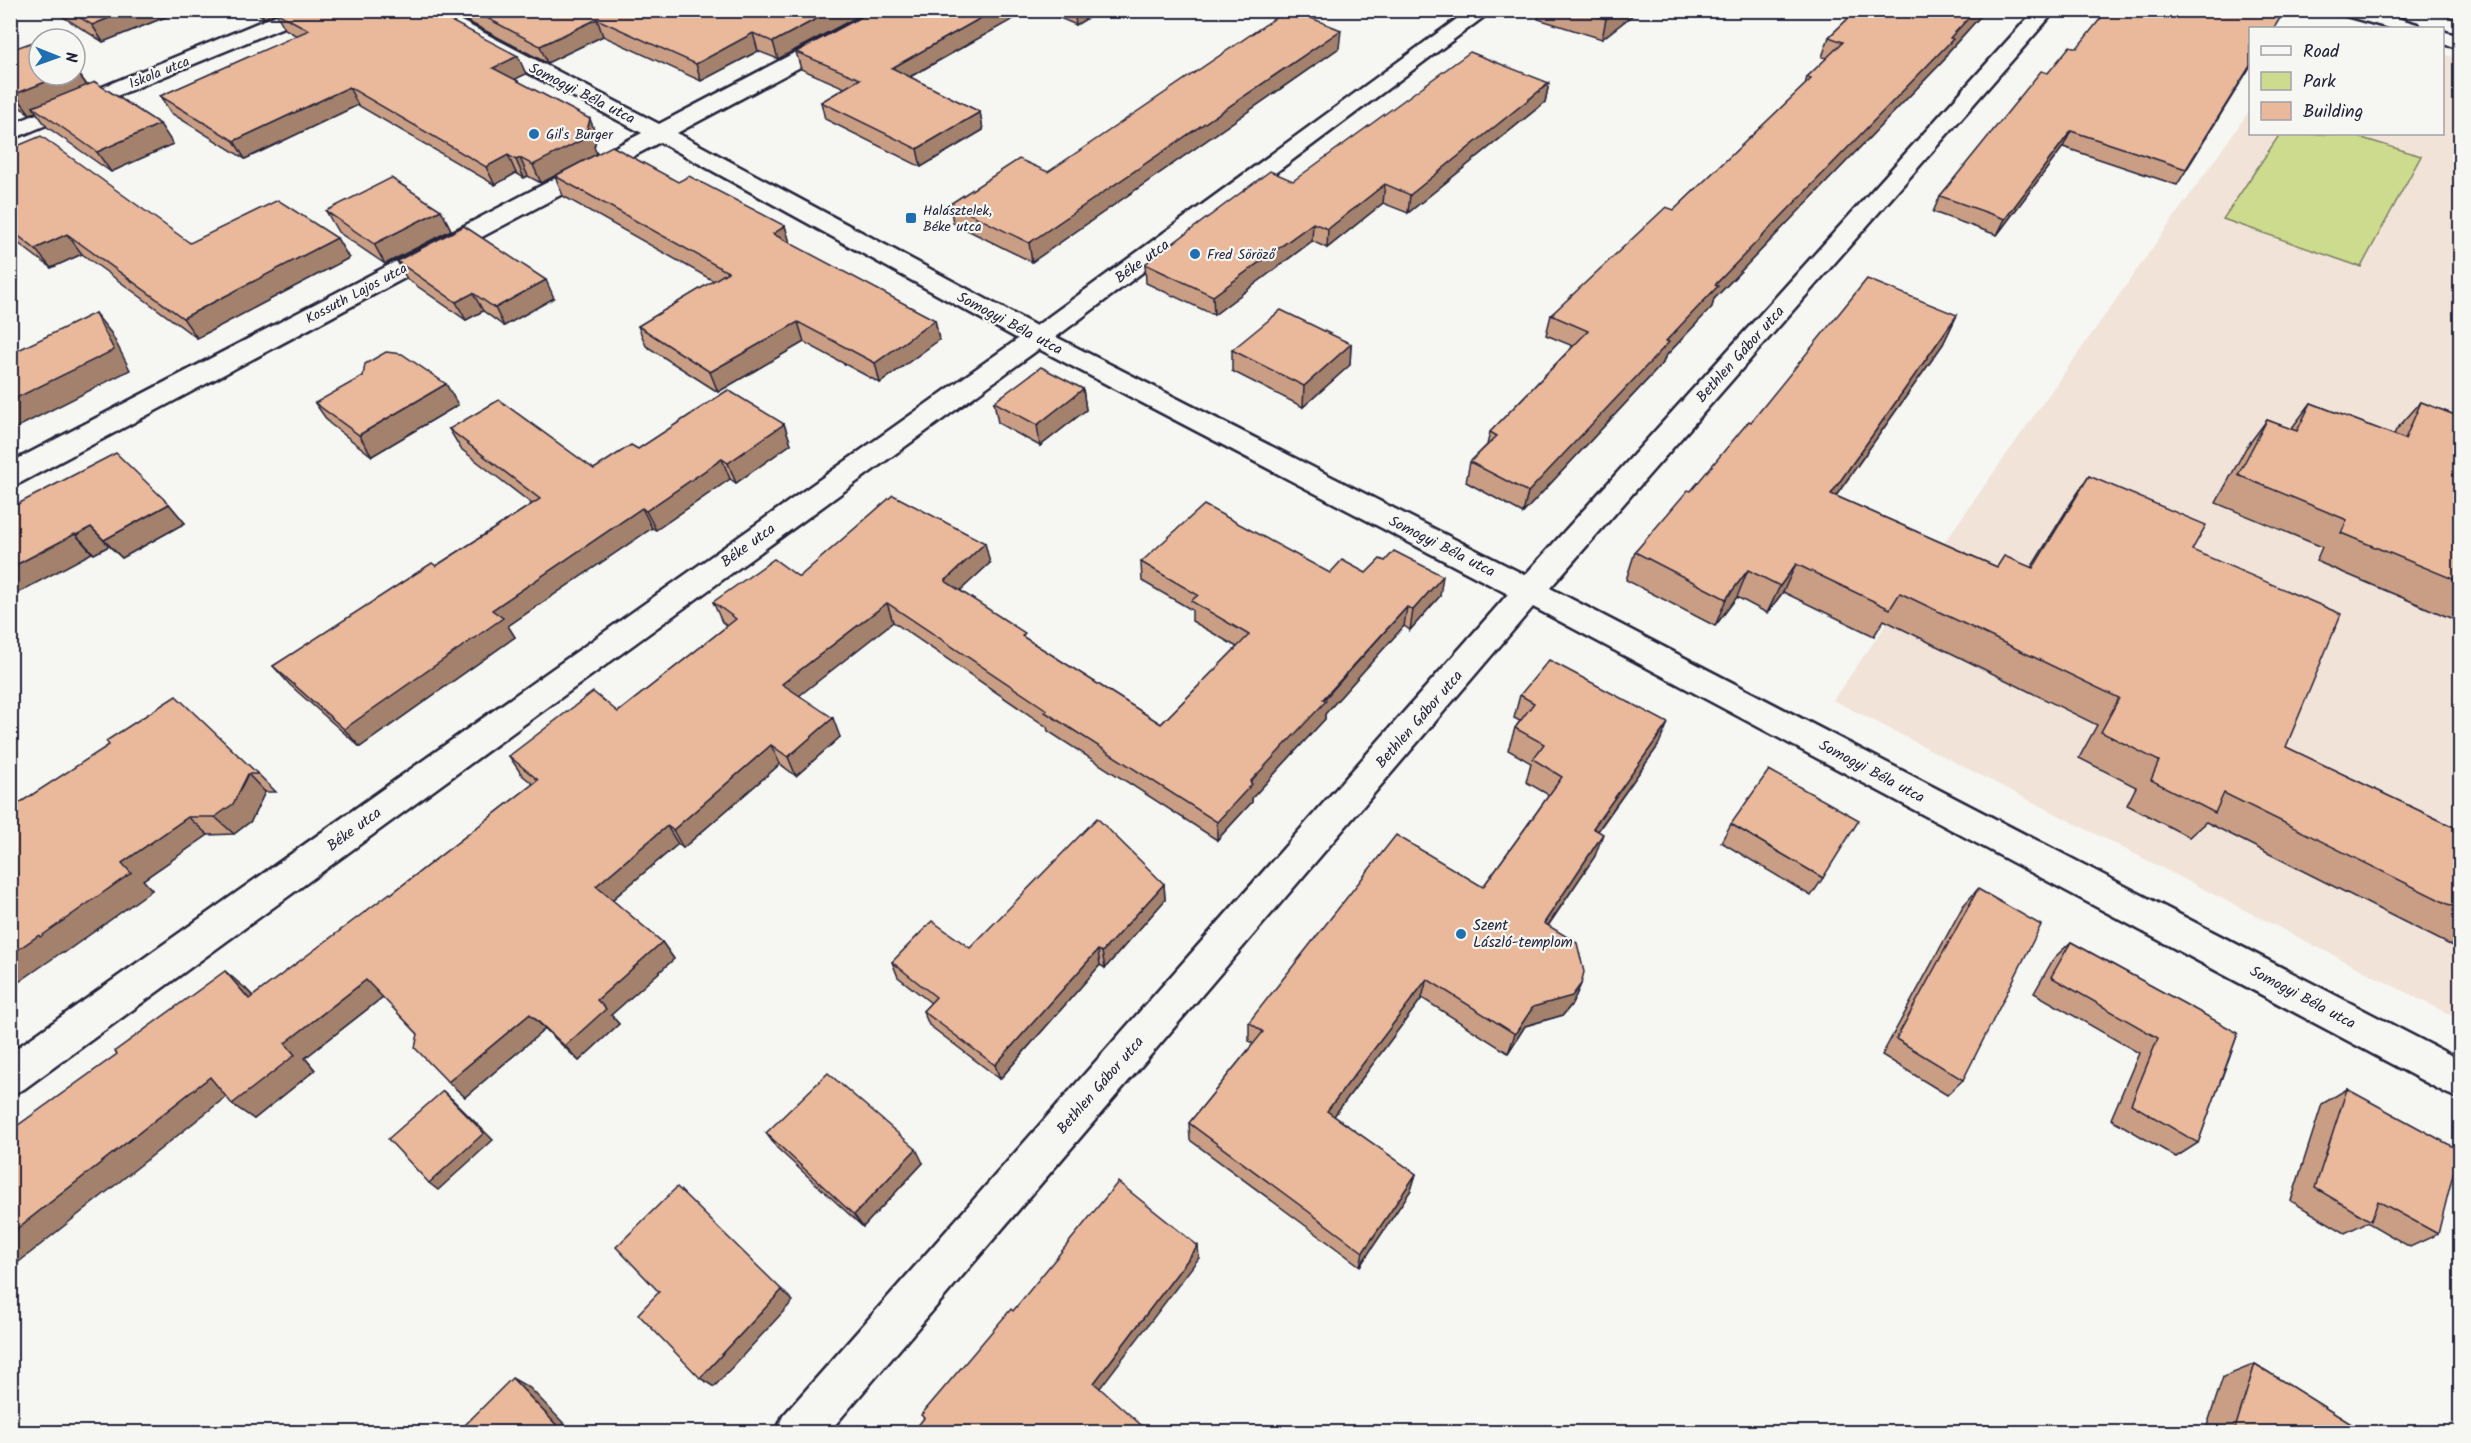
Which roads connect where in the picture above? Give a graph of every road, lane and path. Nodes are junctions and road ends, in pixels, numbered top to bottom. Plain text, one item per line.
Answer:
1 (308, 10) edge
2 (424, 10) edge
3 (892, 10) edge
4 (1484, 10) edge
5 (2046, 10) edge
6 (2346, 10) edge
7 (2406, 27) edge
8 (2444, 38) edge
9 (2460, 42) edge
10 (658, 132) junction
11 (10, 133) edge
12 (1037, 338) junction
13 (10, 476) edge
14 (1529, 591) junction
15 (10, 1076) edge
16 (2460, 1080) edge
17 (799, 1432) edge

1 - 11 street, Iskola utca
2 - 10 street, Somogyi Béla utca
3 - 10 street, Kossuth Lajos utca
4 - 12 street, Béke utca
5 - 14 street, Bethlen Gábor utca
6 - 7 street
8 - 9 street
10 - 12 street, Somogyi Béla utca
10 - 13 street, Kossuth Lajos utca
12 - 14 street, Somogyi Béla utca
12 - 15 street, Béke utca
14 - 16 street, Somogyi Béla utca
14 - 17 street, Bethlen Gábor utca

